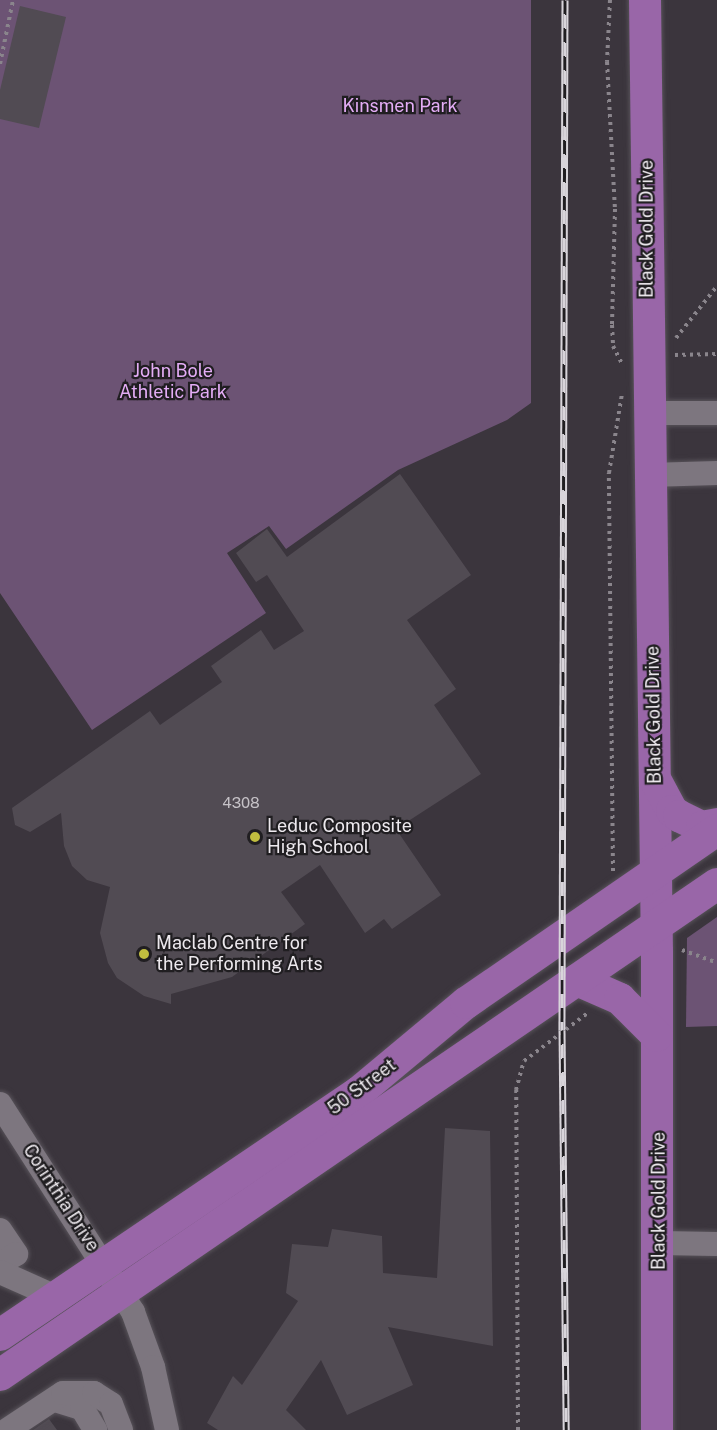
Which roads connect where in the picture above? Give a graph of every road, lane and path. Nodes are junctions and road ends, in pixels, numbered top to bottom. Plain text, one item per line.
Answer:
1 (13, 0) edge
2 (610, 0) edge
3 (645, 0) edge
4 (0, 64) edge
5 (717, 286) edge
6 (668, 348) dead end
7 (623, 379) dead end
8 (622, 391) dead end
9 (648, 413) junction
10 (717, 413) edge
11 (717, 473) edge
12 (650, 476) junction
13 (655, 779) junction
14 (717, 825) edge
15 (717, 830) edge
16 (655, 871) junction
17 (717, 884) edge
18 (612, 903) junction
19 (657, 925) junction
20 (577, 980) junction
21 (608, 991) junction
22 (657, 1036) junction
23 (3, 1114) edge
24 (0, 1230) edge
25 (659, 1243) junction
26 (717, 1244) edge
27 (0, 1264) edge
28 (104, 1265) junction
29 (0, 1272) edge
30 (121, 1294) junction
31 (56, 1297) junction
32 (0, 1335) edge
33 (0, 1375) edge
34 (52, 1400) junction
35 (7, 1430) edge
36 (95, 1430) edge
37 (121, 1430) edge
38 (167, 1430) edge
39 (518, 1430) edge
40 (657, 1430) edge

1 - 4 path
2 - 7 path
3 - 9 main road, Black Gold Drive
5 - 6 path
8 - 18 path
9 - 10 street
9 - 12 main road, Black Gold Drive
11 - 12 street
12 - 13 main road, Black Gold Drive
13 - 14 main road
13 - 16 main road, Black Gold Drive
15 - 16 main road, 50 Street
16 - 18 main road, 50 Street
16 - 19 main road, Black Gold Drive
17 - 19 main road, 50 Street
18 - 28 main road, 50 Street
19 - 20 main road, 50 Street
19 - 22 main road, Black Gold Drive
20 - 21 main road
20 - 30 main road, 50 Street
21 - 22 main road
21 - 39 path
22 - 25 main road, Black Gold Drive
23 - 28 street, Corinthia Drive
24 - 27 street
25 - 26 street
25 - 40 main road, Black Gold Drive
28 - 30 street, Corinthia Drive
28 - 31 main road, 50 Street
29 - 31 street
30 - 33 main road, 50 Street
30 - 38 street, Corinthia Drive
31 - 32 main road, 50 Street
34 - 35 street
34 - 36 street
34 - 37 street

